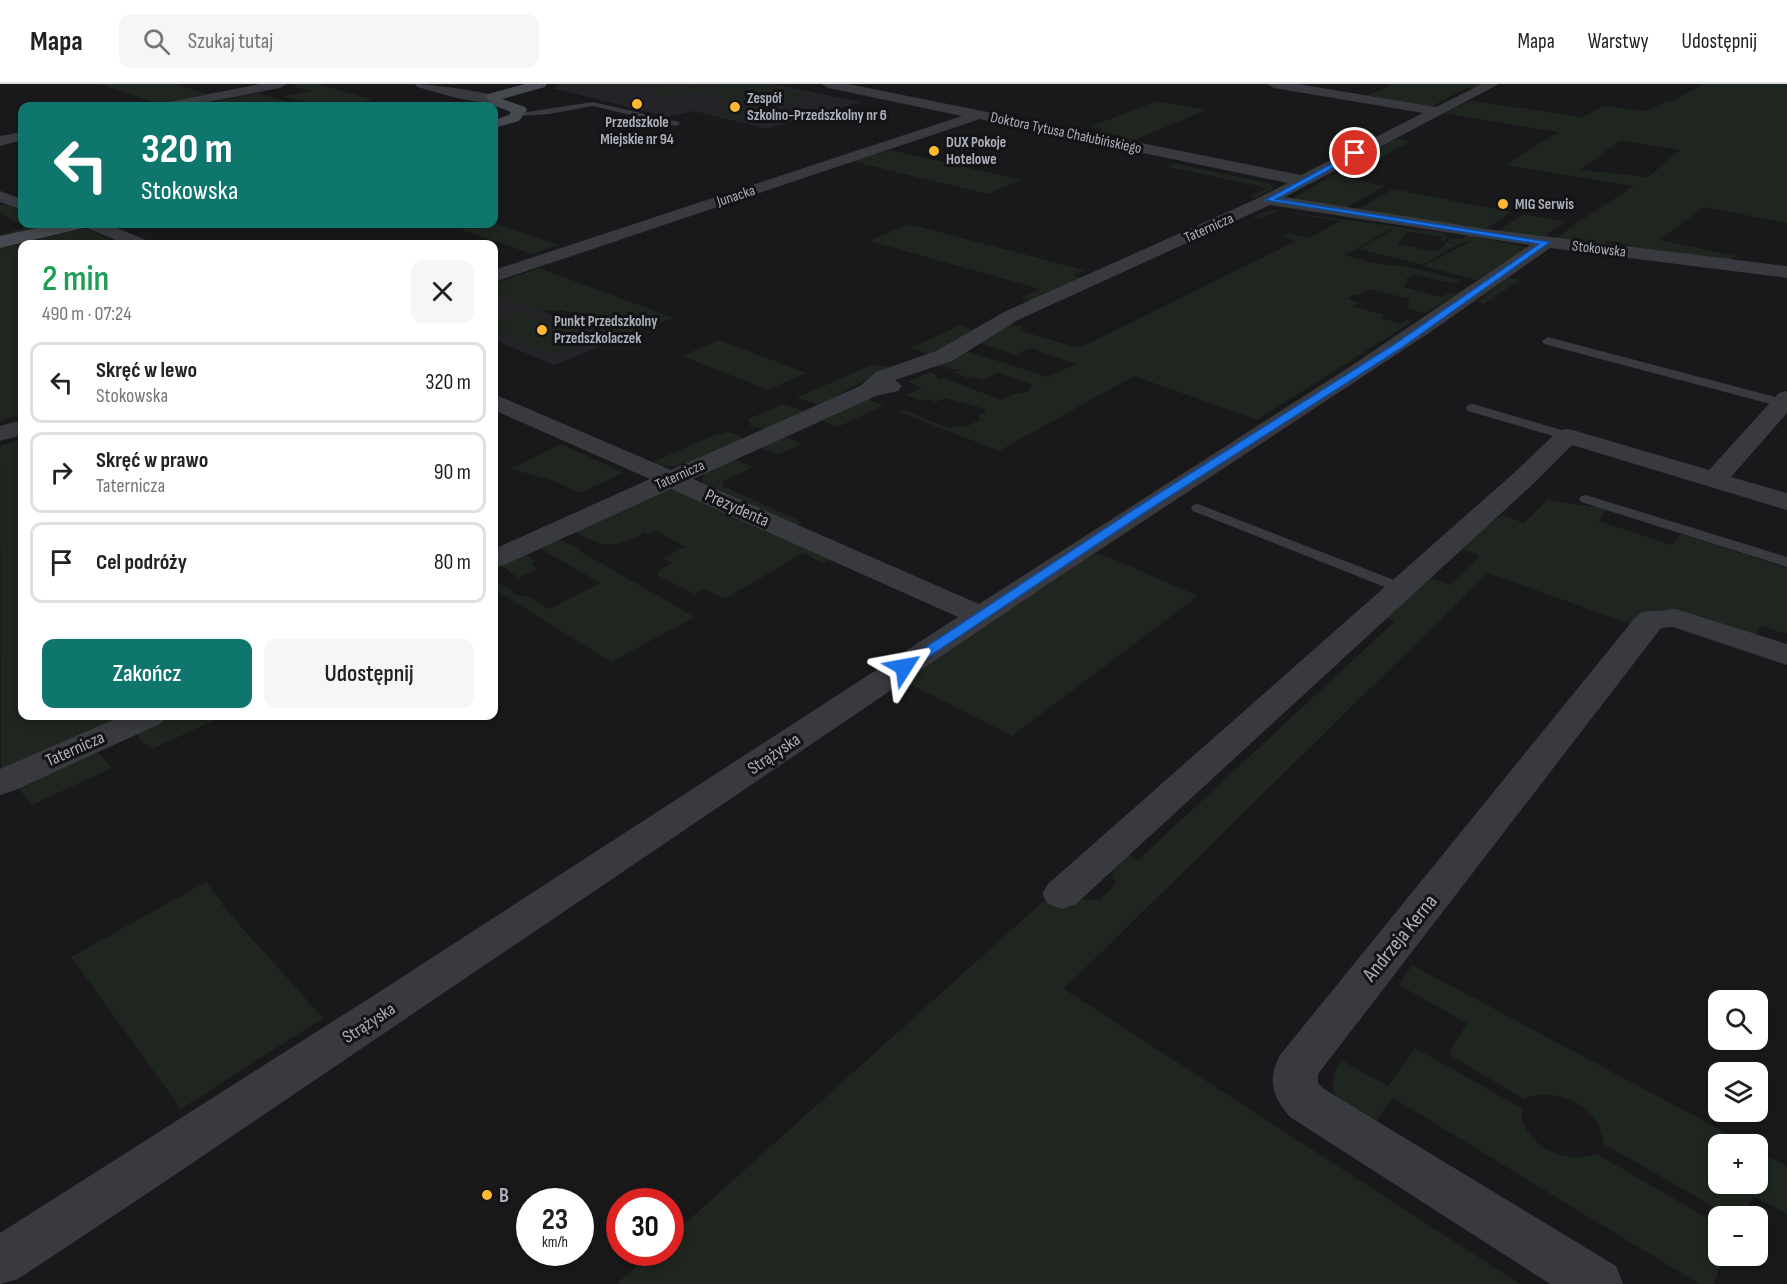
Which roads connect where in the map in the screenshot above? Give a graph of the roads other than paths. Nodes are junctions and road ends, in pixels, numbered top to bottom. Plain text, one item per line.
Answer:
1 (280, 84) edge
2 (422, 84) edge
3 (540, 84) edge
4 (828, 84) edge
5 (1274, 84) edge
6 (1492, 84) edge
7 (492, 98) junction
8 (189, 102) edge
9 (497, 102) edge
10 (498, 103) edge
11 (1437, 111) junction
12 (518, 114) junction
13 (978, 115) junction
14 (498, 123) edge
15 (676, 124) dead end
16 (18, 137) edge
17 (0, 141) edge
18 (1304, 181) junction
19 (0, 196) edge
20 (1269, 200) junction
21 (18, 203) edge
22 (46, 228) edge
23 (102, 228) edge
24 (130, 240) edge
25 (0, 242) edge
26 (1546, 242) junction
27 (1787, 272) edge
28 (498, 275) edge
29 (1548, 341) dead end
30 (1785, 400) edge
31 (498, 403) edge
32 (1473, 408) dead end
33 (18, 428) edge
34 (0, 434) edge
35 (1566, 436) junction
36 (671, 479) junction
37 (1714, 480) junction
38 (1586, 499) dead end
39 (1787, 502) edge
40 (1198, 508) dead end
41 (498, 557) edge
42 (1787, 562) edge
43 (1401, 588) junction
44 (981, 616) junction
45 (1787, 655) edge
46 (141, 720) edge
47 (0, 783) edge
48 (1062, 894) dead end
49 (0, 1262) edge
50 (1597, 1284) edge

1 - 8 street
2 - 7 street
3 - 7 street
4 - 13 street, Doktora Tytusa Chałubińskiego
5 - 11 street
6 - 11 street, Taternicza
7 - 9 street
10 - 12 street
11 - 18 street, Taternicza
12 - 14 street
12 - 15 lane
13 - 18 street, Doktora Tytusa Chałubińskiego
13 - 28 street, Junacka
16 - 17 street
18 - 20 street, Taternicza
19 - 21 street
20 - 26 street, Stokowska
20 - 36 street, Taternicza
22 - 25 street
23 - 24 street
26 - 27 street, Stokowska
26 - 44 street, Strążyska
29 - 30 lane
30 - 37 street
31 - 36 street, Prezydenta
32 - 35 lane
33 - 34 street
35 - 37 street
35 - 43 street
36 - 41 street, Taternicza
36 - 44 street, Prezydenta
37 - 39 street
38 - 42 lane
40 - 43 lane
43 - 48 street
44 - 49 street, Strążyska
45 - 50 street, Andrzeja Kerna
46 - 47 street, Taternicza

